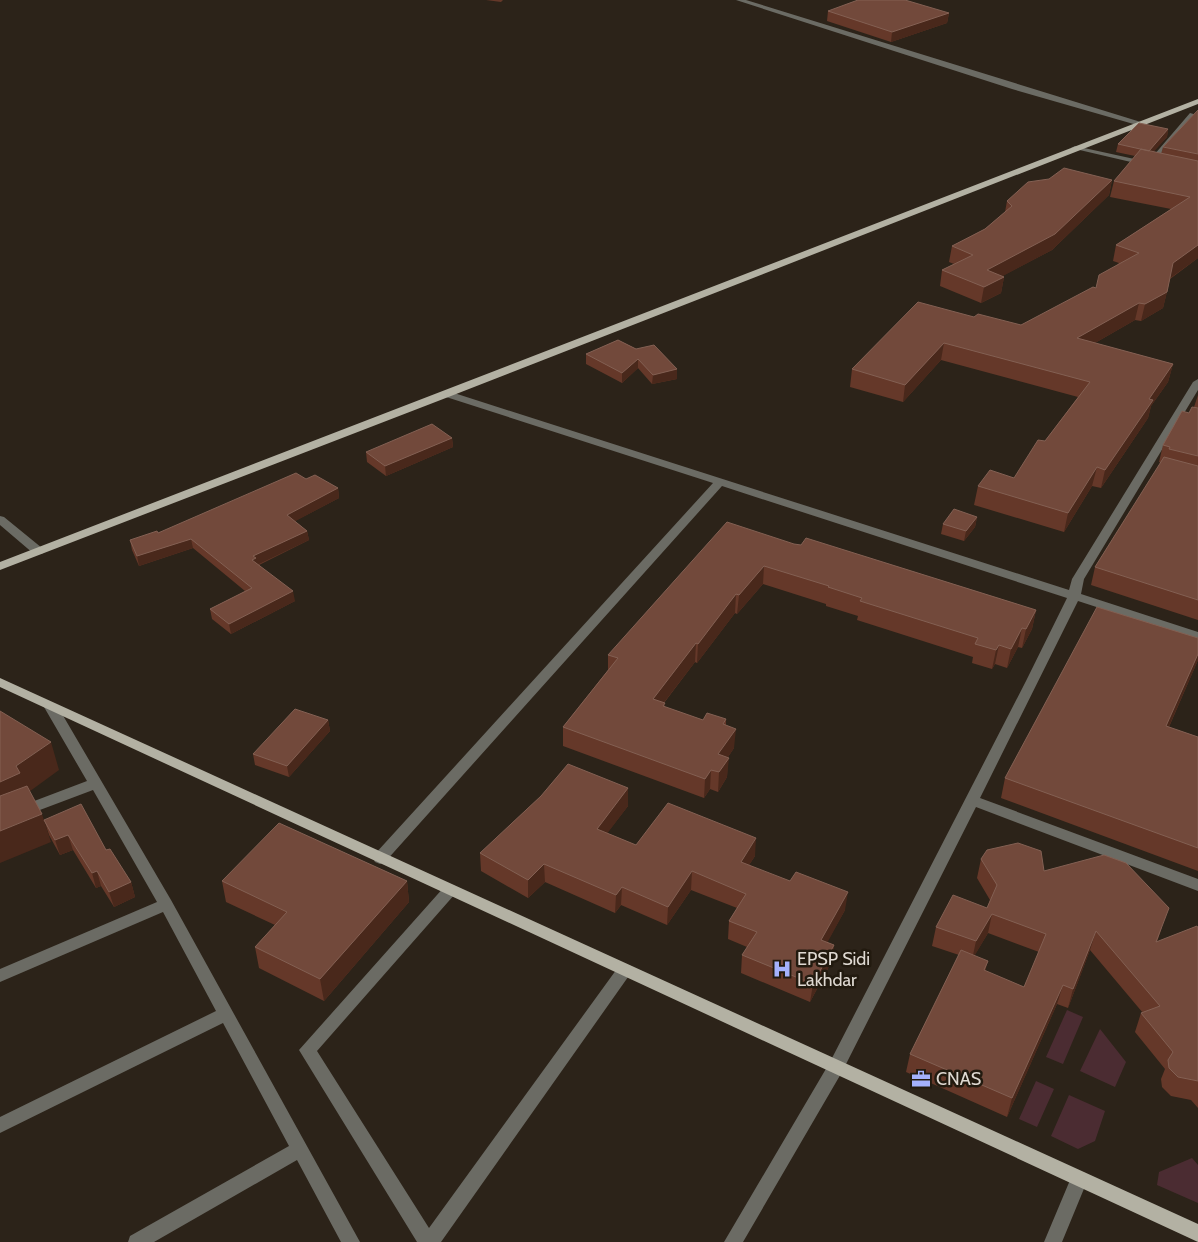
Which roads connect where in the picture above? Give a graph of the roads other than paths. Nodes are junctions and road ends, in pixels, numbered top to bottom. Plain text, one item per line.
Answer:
1 (739, 0) edge
2 (1198, 101) edge
3 (1193, 115) edge
4 (1140, 123) junction
5 (1075, 148) junction
6 (1150, 164) junction
7 (1160, 166) edge
8 (1198, 382) edge
9 (447, 394) junction
10 (1177, 416) junction
11 (1191, 419) edge
12 (719, 483) junction
13 (0, 519) edge
14 (38, 551) junction
15 (0, 566) edge
16 (1074, 596) junction
17 (1198, 636) edge
18 (0, 682) edge
19 (51, 708) junction
20 (95, 784) junction
21 (973, 801) junction
22 (0, 820) edge
23 (380, 858) junction
24 (1198, 885) edge
25 (450, 890) junction
26 (166, 904) junction
27 (625, 970) junction
28 (0, 976) edge
29 (226, 1014) junction
30 (836, 1067) junction
31 (0, 1126) edge
32 (300, 1149) junction
33 (1079, 1179) junction
34 (1198, 1233) edge
35 (137, 1242) edge
36 (351, 1242) edge
37 (428, 1242) edge
38 (733, 1242) edge
39 (1053, 1242) edge

1 - 4 street
2 - 4 main road
3 - 6 street
4 - 5 main road
5 - 6 street
5 - 9 main road
6 - 7 street
8 - 10 street
9 - 12 street
9 - 14 main road
10 - 11 street
10 - 16 street
12 - 16 street
12 - 23 street
13 - 14 street
14 - 15 main road
16 - 17 street
16 - 21 street
18 - 19 main road
19 - 20 street
19 - 23 main road
20 - 22 street
20 - 26 street
21 - 24 street
21 - 30 street
23 - 25 main road
25 - 27 main road
25 - 37 street
26 - 28 street
26 - 29 street
27 - 30 main road
27 - 37 street
29 - 31 street
29 - 32 street
30 - 33 main road
30 - 38 street
32 - 35 street
32 - 36 street
33 - 34 main road
33 - 39 street

